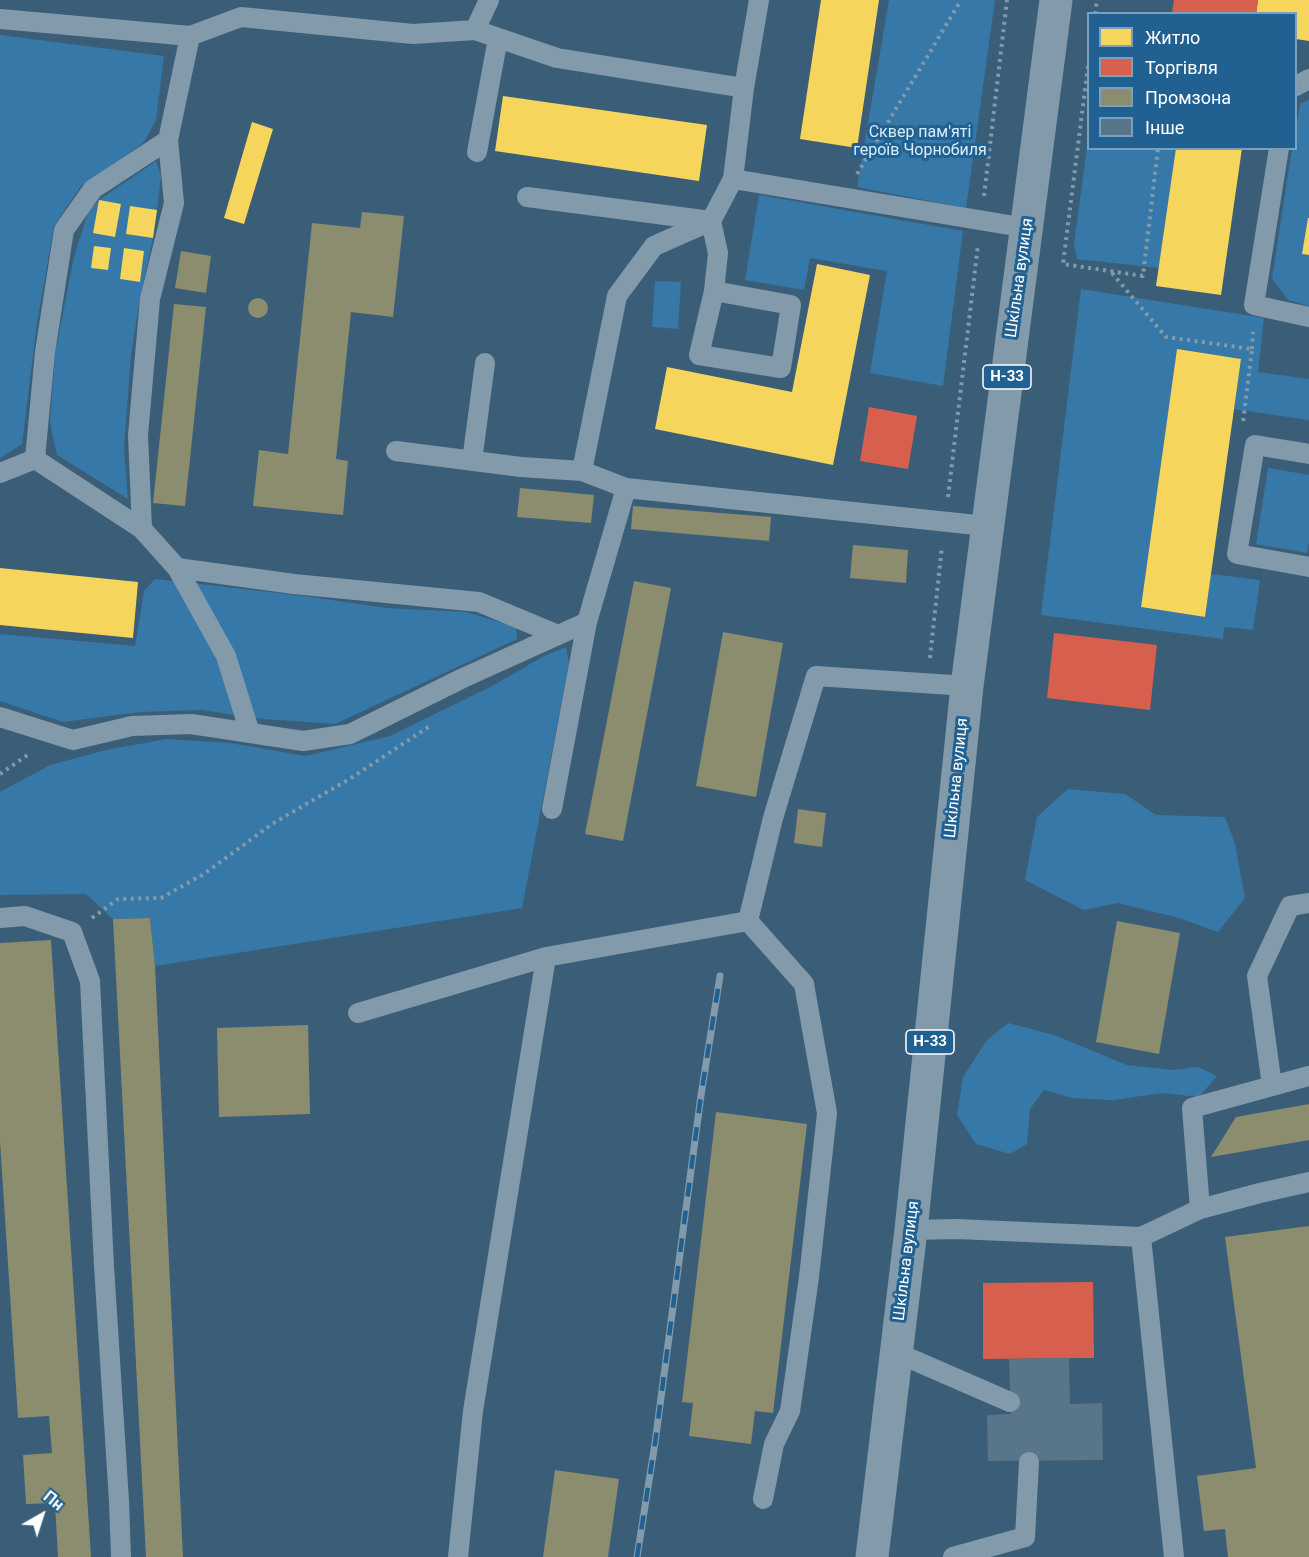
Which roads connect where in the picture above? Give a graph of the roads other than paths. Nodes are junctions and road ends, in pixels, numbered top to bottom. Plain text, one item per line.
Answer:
1 (489, 0) edge
2 (759, 0) edge
3 (1056, 0) edge
4 (0, 18) edge
5 (475, 30) junction
6 (190, 36) junction
7 (498, 38) junction
8 (744, 88) junction
9 (168, 140) junction
10 (1279, 150) edge
11 (477, 152) dead end
12 (733, 179) junction
13 (527, 197) dead end
14 (711, 221) junction
15 (1027, 228) junction
16 (714, 291) junction
17 (1309, 317) edge
18 (485, 363) dead end
19 (396, 451) dead end
20 (1309, 454) edge
21 (35, 459) junction
22 (472, 461) junction
23 (582, 471) junction
24 (0, 473) edge
25 (626, 488) junction
26 (986, 526) junction
27 (142, 529) junction
28 (1309, 567) edge
29 (177, 568) junction
30 (587, 622) junction
31 (558, 635) junction
32 (967, 686) junction
33 (0, 717) edge
34 (250, 733) junction
35 (552, 809) dead end
36 (1309, 903) edge
37 (0, 918) edge
38 (748, 921) junction
39 (546, 957) junction
40 (358, 1013) dead end
41 (1309, 1076) edge
42 (1272, 1086) junction
43 (1309, 1182) edge
44 (1200, 1209) junction
45 (911, 1230) junction
46 (1141, 1237) junction
47 (896, 1352) junction
48 (1010, 1402) dead end
49 (1029, 1462) dead end
50 (763, 1498) dead end
51 (121, 1557) edge
52 (458, 1557) edge
53 (872, 1557) edge
54 (954, 1557) edge
55 (1174, 1557) edge

1 - 5 lane
2 - 8 lane
3 - 15 main road, Шкільна вулиця / Н-33
4 - 6 lane
5 - 6 lane
5 - 7 lane
6 - 9 lane
7 - 8 lane
7 - 11 lane
8 - 12 lane
9 - 21 lane
9 - 27 lane
10 - 17 lane
12 - 14 lane
12 - 15 lane
13 - 14 lane
14 - 16 lane
14 - 23 lane
15 - 26 main road, Шкільна вулиця / Н-33
16 - 16 lane
18 - 22 lane
19 - 22 lane
20 - 28 lane
21 - 24 lane
21 - 27 lane
22 - 23 lane
23 - 25 lane
25 - 26 lane
25 - 30 lane
26 - 32 main road, Шкільна вулиця / Н-33
27 - 29 lane
29 - 31 lane
29 - 34 lane
30 - 31 lane
30 - 35 lane
31 - 34 lane
32 - 38 lane
32 - 45 main road, Шкільна вулиця / Н-33
33 - 34 lane
36 - 42 lane
37 - 51 lane
38 - 39 lane
38 - 50 lane
39 - 40 lane
39 - 52 lane
41 - 42 lane
42 - 44 lane
43 - 44 lane
44 - 46 lane
45 - 46 lane
45 - 47 main road, Шкільна вулиця / Н-33
46 - 55 lane
47 - 48 lane
47 - 53 main road, Шкільна вулиця / Н-33
49 - 54 lane

